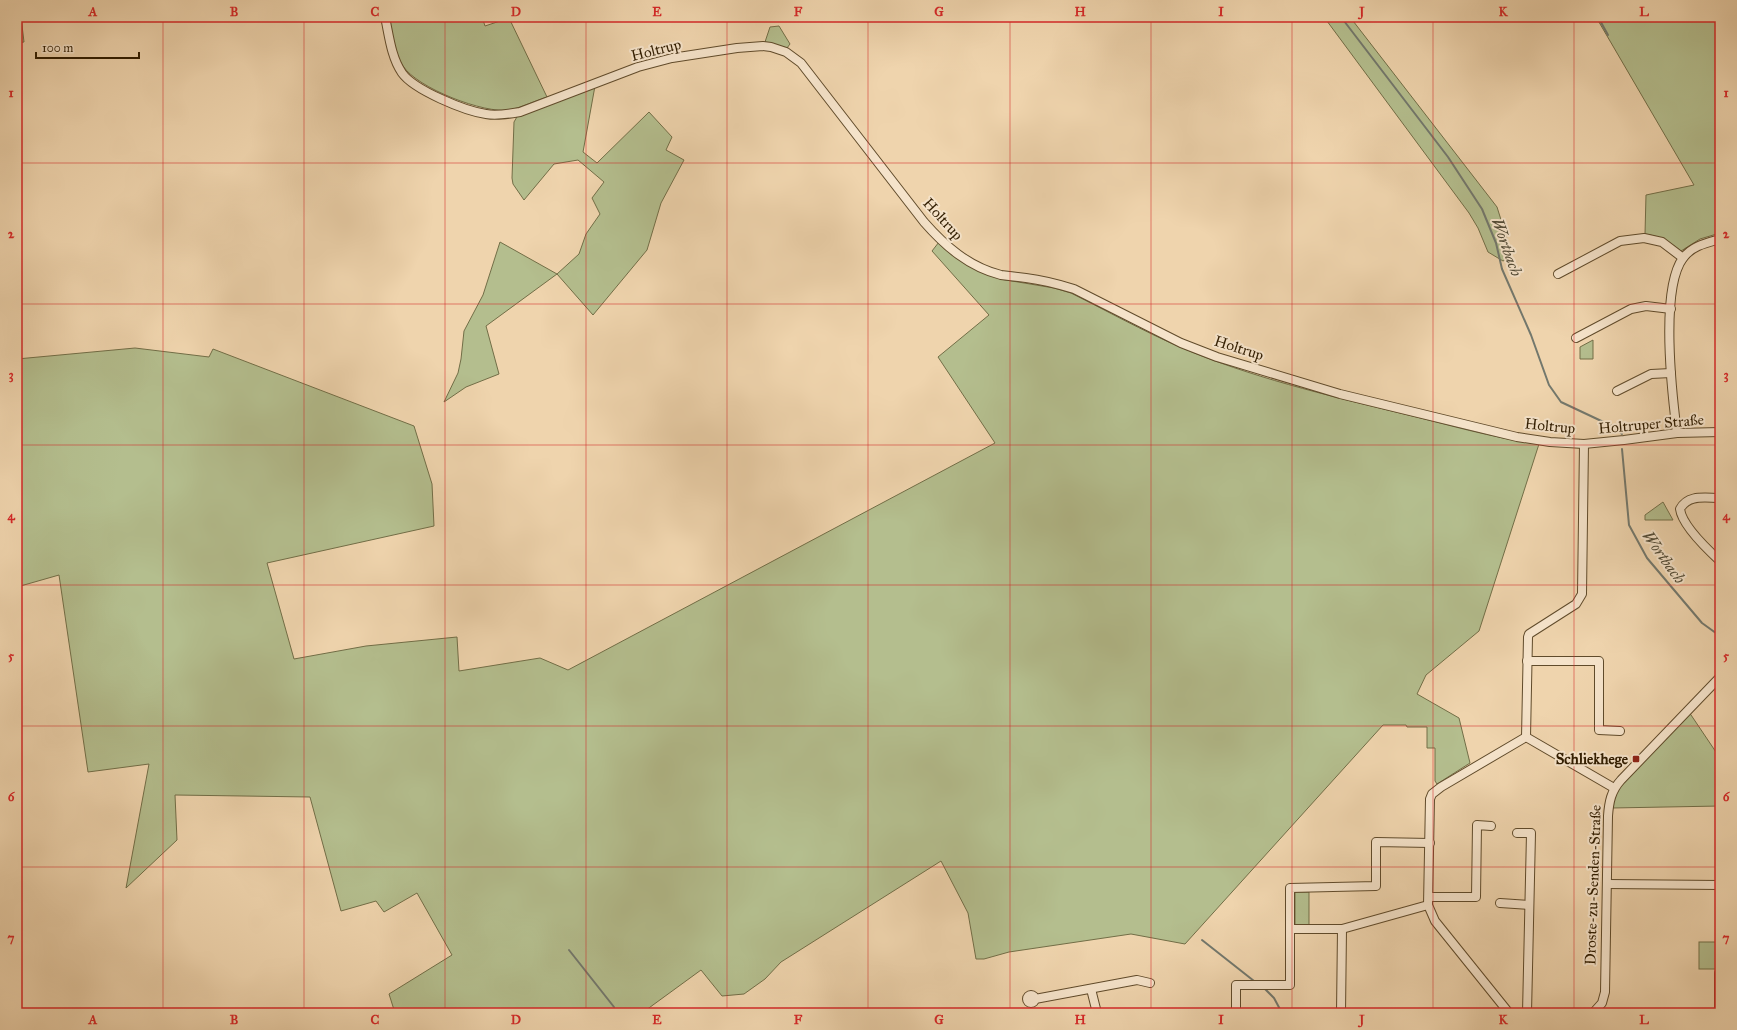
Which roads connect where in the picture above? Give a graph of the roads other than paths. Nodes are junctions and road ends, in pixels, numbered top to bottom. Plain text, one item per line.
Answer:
1 (385, 17) edge
2 (1720, 239) edge
3 (1683, 258) junction
4 (1558, 274) dead end
5 (1671, 309) junction
6 (1576, 338) dead end
7 (1671, 372) junction
8 (1617, 391) dead end
9 (1720, 432) edge
10 (1677, 433) junction
11 (1584, 444) junction
12 (1720, 498) edge
13 (1720, 561) edge
14 (1527, 661) junction
15 (1720, 678) edge
16 (1620, 731) dead end
17 (1526, 736) junction
18 (1614, 788) junction
19 (1491, 826) dead end
20 (1517, 833) dead end
21 (1430, 843) junction
22 (1607, 884) junction
23 (1720, 885) edge
24 (1428, 901) junction
25 (1500, 903) dead end
26 (1529, 905) junction
27 (1290, 929) junction
28 (1342, 929) junction
29 (1719, 973) edge
30 (1150, 983) dead end
31 (1091, 989) junction
32 (1035, 999) dead end
33 (1595, 1012) edge
34 (1097, 1013) edge
35 (1236, 1013) edge
36 (1341, 1013) edge
37 (1509, 1013) edge
38 (1527, 1013) edge
39 (1719, 1013) edge

1 - 11 street, Holtrup
2 - 3 street
3 - 4 street
3 - 5 street
5 - 6 street
5 - 7 street
7 - 8 street
7 - 10 street
9 - 10 street, Holtruper Straße
10 - 11 street, Holtruper Straße
11 - 14 street
12 - 13 street
14 - 16 street
14 - 17 street
15 - 18 street, Droste-zu-Senden-Straße
17 - 18 street
17 - 21 street
18 - 22 street, Droste-zu-Senden-Straße
19 - 24 street
20 - 26 street
21 - 24 street
21 - 27 street
22 - 23 street
22 - 33 street, Droste-zu-Senden-Straße
24 - 28 street
24 - 37 street
25 - 26 street
26 - 38 street
27 - 28 street
27 - 35 street
28 - 36 street
29 - 39 street
30 - 31 street
31 - 32 street
31 - 34 street

